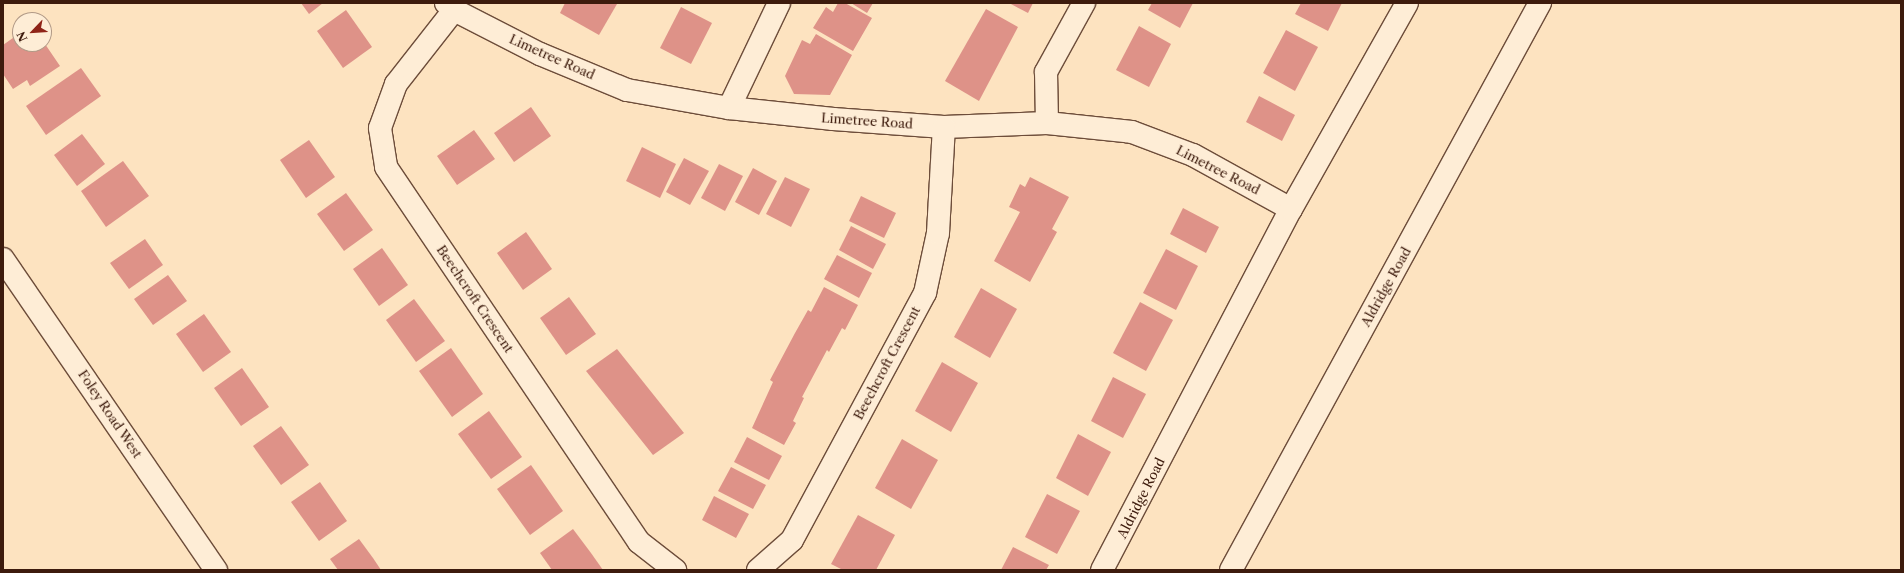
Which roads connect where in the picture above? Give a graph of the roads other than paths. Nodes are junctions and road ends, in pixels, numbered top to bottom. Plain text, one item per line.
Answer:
1 (779, 3) edge
2 (1084, 3) edge
3 (1407, 3) edge
4 (1540, 3) edge
5 (450, 6) edge
6 (729, 108) junction
7 (1047, 123) junction
8 (944, 127) junction
9 (1291, 209) junction
10 (3, 259) edge
11 (216, 570) edge
12 (675, 570) edge
13 (758, 570) edge
14 (1102, 570) edge
15 (1231, 570) edge

1 - 6 street
2 - 7 street
3 - 9 street, Aldridge Road
4 - 15 street, Aldridge Road
5 - 6 street, Limetree Road
5 - 12 street, Beechcroft Crescent
6 - 8 street, Limetree Road
7 - 8 street, Limetree Road
7 - 9 street, Limetree Road
8 - 13 street, Beechcroft Crescent
9 - 14 street, Aldridge Road
10 - 11 street, Foley Road West

